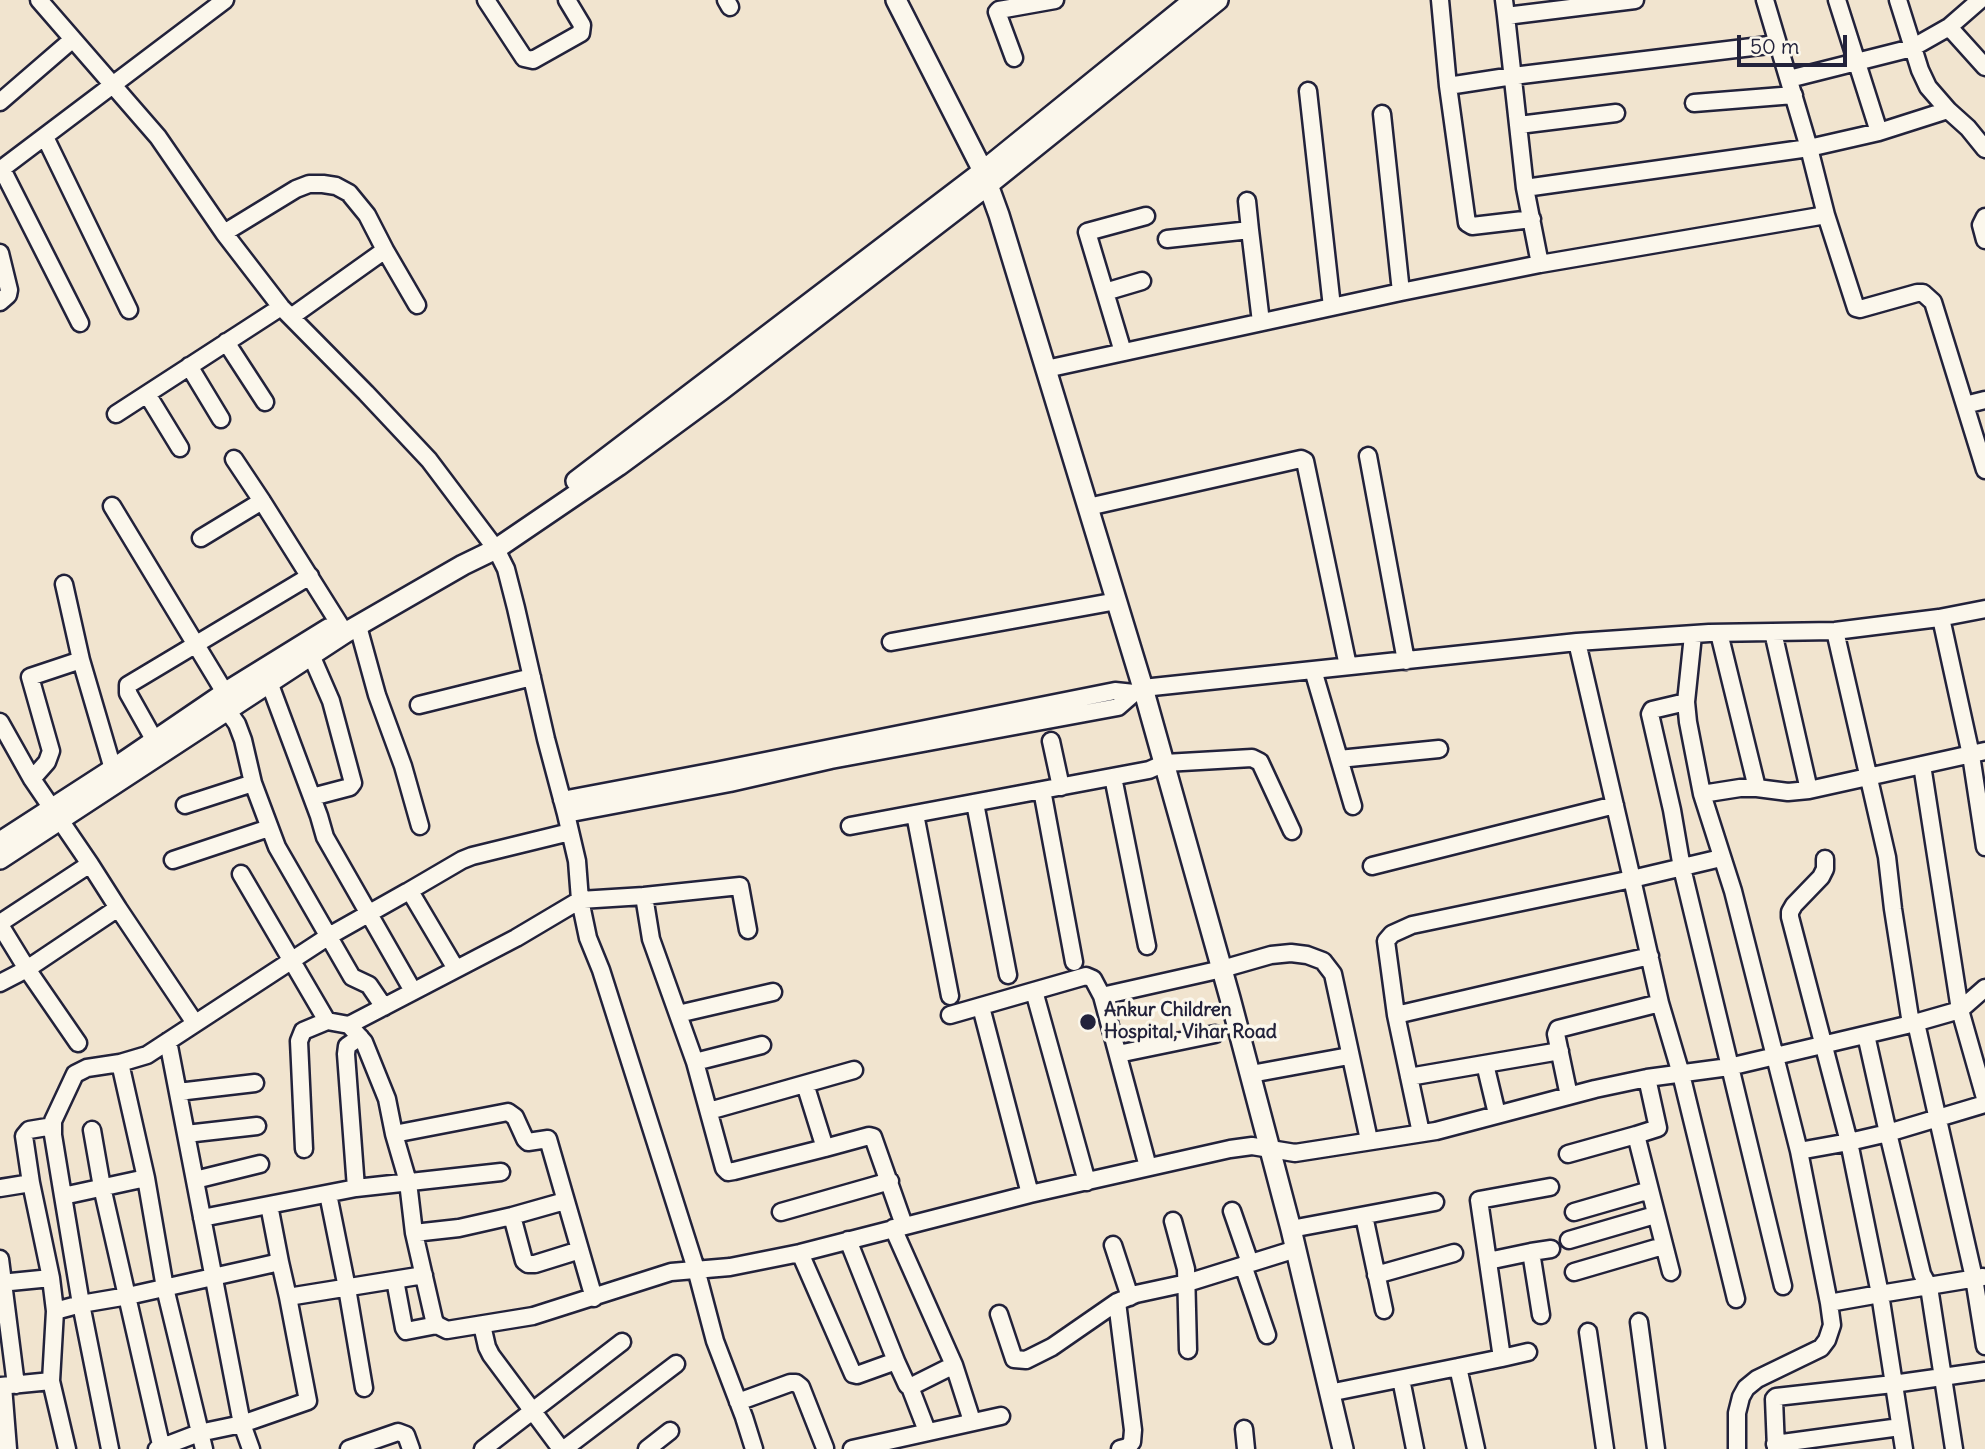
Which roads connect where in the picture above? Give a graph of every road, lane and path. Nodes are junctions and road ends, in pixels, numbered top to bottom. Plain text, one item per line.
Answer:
1 (39, 0) edge
2 (225, 0) edge
3 (486, 0) edge
4 (567, 0) edge
5 (896, 0) edge
6 (1055, 0) edge
7 (1195, 0) edge
8 (1218, 0) edge
9 (1440, 0) edge
10 (1635, 0) edge
11 (1765, 0) edge
12 (1837, 0) edge
13 (1898, 0) edge
14 (1980, 0) edge
15 (1577, 4) edge
16 (1505, 8) edge
17 (1948, 27) junction
18 (73, 39) junction
19 (1777, 44) junction
20 (1912, 48) junction
21 (1014, 58) dead end
22 (1856, 62) junction
23 (1985, 67) edge
24 (1513, 76) junction
25 (112, 84) junction
26 (1448, 86) junction
27 (1791, 87) junction
28 (1308, 91) dead end
29 (0, 102) edge
30 (1694, 103) dead end
31 (1948, 110) junction
32 (1616, 113) dead end
33 (1382, 114) dead end
34 (1519, 125) junction
35 (1879, 132) junction
36 (46, 137) junction
37 (1809, 148) junction
38 (1985, 149) edge
39 (1, 169) edge
40 (986, 178) junction
41 (1525, 187) junction
42 (1247, 201) dead end
43 (1826, 215) junction
44 (1146, 216) dead end
45 (1985, 216) edge
46 (1532, 219) junction
47 (1250, 230) junction
48 (223, 233) junction
49 (1167, 239) dead end
50 (1985, 240) edge
51 (385, 250) junction
52 (0, 253) edge
53 (1540, 264) junction
54 (1142, 281) dead end
55 (1105, 292) junction
56 (1401, 292) junction
57 (0, 302) edge
58 (417, 305) dead end
59 (1332, 307) junction
60 (129, 310) dead end
61 (286, 312) junction
62 (1261, 322) junction
63 (80, 323) dead end
64 (226, 342) junction
65 (1123, 352) junction
66 (189, 366) junction
67 (1046, 369) junction
68 (146, 394) junction
69 (1985, 400) edge
70 (265, 402) dead end
71 (1965, 405) junction
72 (116, 414) dead end
73 (221, 419) dead end
74 (180, 448) dead end
75 (1368, 456) dead end
76 (234, 459) dead end
77 (1985, 470) edge
78 (262, 501) junction
79 (113, 506) dead end
80 (1088, 507) junction
81 (201, 538) dead end
82 (492, 543) junction
83 (310, 576) junction
84 (64, 583) dead end
85 (1117, 601) junction
86 (1985, 609) edge
87 (1941, 618) junction
88 (347, 627) junction
89 (1835, 631) junction
90 (1773, 632) junction
91 (1719, 633) junction
92 (1693, 635) junction
93 (891, 642) dead end
94 (1577, 642) junction
95 (196, 643) junction
96 (311, 655) junction
97 (81, 660) junction
98 (1406, 661) junction
99 (1348, 666) junction
100 (1313, 670) junction
101 (532, 677) junction
102 (270, 682) junction
103 (1138, 690) junction
104 (1686, 702) junction
105 (229, 703) junction
106 (419, 705) dead end
107 (0, 722) edge
108 (155, 740) junction
109 (1051, 741) dead end
110 (1439, 749) dead end
111 (1978, 753) edge
112 (1339, 760) junction
113 (1165, 763) junction
114 (1923, 765) junction
115 (113, 769) junction
116 (1870, 776) junction
117 (1113, 777) junction
118 (32, 779) junction
119 (253, 783) junction
120 (1061, 787) junction
121 (1757, 788) junction
122 (1042, 790) junction
123 (1809, 790) junction
124 (1702, 794) junction
125 (312, 797) junction
126 (975, 803) junction
127 (185, 805) dead end
128 (1615, 805) junction
129 (1353, 806) dead end
130 (564, 807) junction
131 (57, 814) junction
132 (915, 814) junction
133 (420, 825) dead end
134 (850, 826) dead end
135 (269, 828) junction
136 (1292, 831) dead end
137 (570, 832) junction
138 (0, 842) edge
139 (1985, 847) edge
140 (1721, 858) junction
141 (0, 859) edge
142 (1825, 859) dead end
143 (173, 860) dead end
144 (90, 864) junction
145 (1372, 866) dead end
146 (1682, 869) junction
147 (241, 874) dead end
148 (1632, 879) junction
149 (409, 891) junction
150 (644, 896) junction
151 (580, 900) junction
152 (118, 908) junction
153 (370, 914) junction
154 (0, 924) edge
155 (748, 930) dead end
156 (329, 936) junction
157 (1147, 946) dead end
158 (1650, 956) junction
159 (292, 959) junction
160 (1074, 962) dead end
161 (27, 969) junction
162 (456, 969) junction
163 (1222, 970) junction
164 (1007, 975) dead end
165 (0, 983) edge
166 (1985, 988) edge
167 (413, 991) junction
168 (1034, 991) junction
169 (773, 992) dead end
170 (950, 996) dead end
171 (1102, 996) junction
172 (1660, 1003) junction
173 (384, 1007) junction
174 (981, 1007) junction
175 (1960, 1010) junction
176 (678, 1014) junction
177 (950, 1015) dead end
178 (1396, 1015) junction
179 (327, 1021) junction
180 (195, 1023) junction
181 (1913, 1023) junction
182 (355, 1031) junction
183 (1215, 1034) dead end
184 (1866, 1035) junction
185 (168, 1041) junction
186 (78, 1043) dead end
187 (1824, 1043) junction
188 (762, 1045) dead end
189 (1560, 1051) junction
190 (1118, 1054) junction
191 (1776, 1055) junction
192 (1349, 1056) junction
193 (695, 1062) junction
194 (120, 1063) junction
195 (1485, 1064) junction
196 (1729, 1066) junction
197 (854, 1070) dead end
198 (1251, 1074) junction
199 (1681, 1074) junction
200 (1409, 1077) junction
201 (1647, 1078) junction
202 (255, 1083) dead end
203 (805, 1084) junction
204 (178, 1092) junction
205 (1569, 1096) junction
206 (1985, 1098) edge
207 (1985, 1104) edge
208 (709, 1111) junction
209 (1497, 1114) junction
210 (1938, 1117) junction
211 (53, 1126) junction
212 (257, 1126) dead end
213 (92, 1130) dead end
214 (1421, 1133) junction
215 (1888, 1133) junction
216 (186, 1134) junction
217 (394, 1134) junction
218 (1636, 1135) junction
219 (1369, 1140) junction
220 (1849, 1142) junction
221 (825, 1148) junction
222 (1269, 1148) junction
223 (304, 1149) dead end
224 (1799, 1151) junction
225 (1568, 1154) dead end
226 (260, 1164) dead end
227 (1148, 1167) junction
228 (500, 1172) dead end
229 (146, 1178) junction
230 (195, 1180) junction
231 (890, 1181) junction
232 (408, 1182) junction
233 (1087, 1182) junction
234 (31, 1183) junction
235 (102, 1187) junction
236 (1550, 1187) dead end
237 (0, 1188) edge
238 (356, 1188) junction
239 (1650, 1190) junction
240 (328, 1194) junction
241 (1030, 1194) junction
242 (63, 1196) junction
243 (565, 1201) junction
244 (1435, 1202) dead end
245 (270, 1205) junction
246 (1232, 1211) dead end
247 (781, 1212) dead end
248 (1574, 1212) dead end
249 (1655, 1215) junction
250 (512, 1216) junction
251 (1364, 1216) junction
252 (202, 1218) junction
253 (1173, 1221) dead end
254 (898, 1227) junction
255 (1291, 1229) junction
256 (414, 1233) junction
257 (848, 1240) junction
258 (1569, 1240) dead end
259 (1113, 1245) dead end
260 (1663, 1246) junction
261 (1296, 1249) junction
262 (1551, 1249) dead end
263 (580, 1250) junction
264 (1531, 1252) junction
265 (800, 1253) junction
266 (1454, 1253) dead end
267 (0, 1259) edge
268 (1488, 1261) junction
269 (279, 1262) junction
270 (1247, 1264) junction
271 (696, 1269) junction
272 (1574, 1272) dead end
273 (1671, 1272) dead end
274 (424, 1275) junction
275 (1376, 1275) junction
276 (214, 1277) junction
277 (1980, 1277) edge
278 (51, 1278) junction
279 (396, 1280) junction
280 (1, 1283) edge
281 (1187, 1283) junction
282 (1783, 1286) dead end
283 (1929, 1287) junction
284 (165, 1288) junction
285 (347, 1288) junction
286 (1880, 1294) junction
287 (128, 1296) junction
288 (288, 1297) junction
289 (594, 1298) junction
290 (1124, 1299) junction
291 (1735, 1299) dead end
292 (1829, 1303) junction
293 (81, 1304) junction
294 (1384, 1310) dead end
295 (55, 1311) junction
296 (999, 1314) dead end
297 (1541, 1315) dead end
298 (1639, 1322) dead end
299 (438, 1325) junction
300 (482, 1325) junction
301 (1588, 1332) dead end
302 (1267, 1335) dead end
303 (622, 1342) dead end
304 (1985, 1346) edge
305 (1188, 1350) dead end
306 (1528, 1352) dead end
307 (1502, 1358) junction
308 (895, 1361) junction
309 (676, 1364) dead end
310 (954, 1366) junction
311 (1458, 1367) junction
312 (1985, 1371) edge
313 (1944, 1377) junction
314 (1401, 1378) junction
315 (51, 1381) junction
316 (1893, 1384) junction
317 (6, 1386) edge
318 (910, 1387) junction
319 (364, 1388) dead end
320 (1329, 1393) junction
321 (738, 1402) junction
322 (533, 1411) junction
323 (1001, 1416) dead end
324 (972, 1421) junction
325 (242, 1424) junction
326 (1900, 1427) junction
327 (1244, 1429) dead end
328 (670, 1431) dead end
329 (927, 1431) junction
330 (202, 1441) edge
331 (1776, 1446) edge
332 (825, 1448) edge
333 (8, 1449) edge
334 (67, 1449) edge
335 (110, 1449) edge
336 (160, 1449) edge
337 (251, 1449) edge
338 (349, 1449) edge
339 (411, 1449) edge
340 (483, 1449) edge
341 (563, 1449) edge
342 (647, 1449) edge
343 (754, 1449) edge
344 (852, 1449) edge
345 (1120, 1449) edge
346 (1246, 1449) edge
347 (1343, 1449) edge
348 (1415, 1449) edge
349 (1476, 1449) edge
350 (1605, 1449) edge
351 (1656, 1449) edge
352 (1737, 1449) edge
353 (1903, 1449) edge
354 (1954, 1449) edge

1 - 18 street
2 - 25 street
3 - 4 street
5 - 40 street
6 - 21 street
7 - 40 street
8 - 40 street
9 - 26 street
10 - 15 street
11 - 19 street
12 - 22 street
13 - 20 street
14 - 17 street
15 - 16 street
16 - 24 street
17 - 20 street
17 - 23 street
18 - 25 street
18 - 29 street
19 - 24 street
19 - 27 street
20 - 22 street
20 - 31 street
22 - 27 street
22 - 35 street
24 - 26 street
24 - 34 street
25 - 36 street
25 - 48 street
26 - 46 street
27 - 30 street
27 - 37 street
28 - 59 street
31 - 35 street
31 - 38 street
32 - 34 street
33 - 56 street
34 - 41 street
35 - 37 street
36 - 39 street
36 - 60 street
37 - 41 street
37 - 43 street
39 - 63 street
40 - 67 street
40 - 82 street
41 - 46 street
42 - 47 street
43 - 53 street
43 - 71 street
44 - 55 street
45 - 50 street
46 - 53 street
47 - 49 street
47 - 62 street
48 - 51 street
48 - 61 street
51 - 58 street
51 - 61 street
52 - 57 street
53 - 56 street
54 - 55 street
55 - 65 street
56 - 59 street
59 - 62 street
61 - 64 street
61 - 82 street
62 - 65 street
64 - 66 street
64 - 70 street
65 - 67 street
66 - 68 street
66 - 73 street
67 - 80 street
68 - 72 street
68 - 74 street
69 - 71 street
71 - 77 street
75 - 98 street
76 - 78 street
78 - 81 street
78 - 83 street
79 - 95 street
80 - 85 street
80 - 99 street
82 - 88 street
82 - 101 street
83 - 88 street
83 - 95 street
84 - 97 street
85 - 93 street
85 - 103 street
86 - 87 street
87 - 89 street
87 - 111 street
88 - 96 street
88 - 105 street
88 - 133 street
89 - 90 street
89 - 116 street
90 - 91 street
90 - 123 street
91 - 92 street
91 - 121 street
92 - 94 street
92 - 104 street
94 - 98 street
94 - 128 street
95 - 105 street
95 - 108 street
96 - 102 street
96 - 125 street
97 - 115 street
97 - 118 street
98 - 99 street
99 - 100 street
100 - 103 street
100 - 112 street
101 - 106 street
101 - 130 street
102 - 105 street
102 - 125 street
103 - 113 street
103 - 130 street
104 - 124 street
104 - 146 street
105 - 108 street
105 - 119 street
105 - 131 street
107 - 118 street
108 - 115 street
109 - 120 street
110 - 112 street
111 - 114 street
111 - 139 street
112 - 129 street
113 - 117 street
113 - 136 street
113 - 163 street
114 - 116 street
114 - 175 street
115 - 131 street
116 - 123 street
116 - 181 street
117 - 120 street
117 - 157 street
118 - 131 street
119 - 127 street
119 - 135 street
120 - 122 street
121 - 123 street
121 - 124 street
122 - 126 street
122 - 160 street
124 - 140 street
125 - 153 street
126 - 132 street
126 - 164 street
128 - 145 street
128 - 148 street
130 - 137 street
131 - 138 street
131 - 141 street
131 - 144 street
132 - 134 street
132 - 170 street
135 - 143 street
135 - 156 street
137 - 149 street
137 - 151 street
140 - 146 street
140 - 191 street
142 - 187 street
144 - 152 street
144 - 154 street
146 - 148 street
146 - 196 street
147 - 159 street
148 - 158 street
148 - 178 street
149 - 153 street
149 - 162 street
150 - 151 street
150 - 155 street
150 - 176 street
151 - 162 street
151 - 271 street
152 - 161 street
152 - 180 street
153 - 156 street
153 - 167 street
154 - 161 street
156 - 159 street
156 - 173 street
158 - 172 street
158 - 178 street
159 - 179 street
159 - 180 street
161 - 165 street
161 - 186 street
162 - 167 street
163 - 171 street
163 - 192 street
163 - 198 street
166 - 175 street
167 - 173 street
168 - 171 street
168 - 174 street
168 - 233 street
169 - 176 street
171 - 190 street
172 - 189 street
172 - 199 street
173 - 182 street
174 - 177 street
174 - 241 street
175 - 181 street
175 - 206 street
176 - 193 street
178 - 200 street
179 - 182 street
179 - 223 street
180 - 185 street
181 - 184 street
181 - 210 street
182 - 217 street
182 - 238 street
183 - 190 street
184 - 187 street
184 - 215 street
185 - 194 street
185 - 204 street
187 - 191 street
187 - 220 street
188 - 193 street
189 - 195 street
189 - 205 street
190 - 227 street
191 - 196 street
191 - 224 street
192 - 198 street
192 - 219 street
193 - 208 street
194 - 211 street
194 - 229 street
195 - 200 street
195 - 209 street
196 - 199 street
196 - 282 street
197 - 203 street
198 - 222 street
199 - 201 street
199 - 291 street
200 - 214 street
201 - 205 street
201 - 218 street
202 - 204 street
203 - 208 street
203 - 221 street
204 - 216 street
205 - 209 street
207 - 210 street
208 - 221 street
209 - 214 street
210 - 215 street
210 - 277 street
211 - 234 street
211 - 242 street
212 - 216 street
213 - 235 street
214 - 219 street
215 - 220 street
215 - 283 street
216 - 230 street
217 - 232 street
217 - 243 street
218 - 225 street
218 - 239 street
219 - 222 street
220 - 224 street
220 - 286 street
221 - 231 street
222 - 227 street
222 - 255 street
224 - 292 street
226 - 230 street
227 - 233 street
228 - 232 street
229 - 235 street
229 - 284 street
230 - 252 street
231 - 247 street
231 - 254 street
232 - 238 street
232 - 256 street
233 - 241 street
234 - 237 street
234 - 278 street
235 - 242 street
235 - 287 street
236 - 268 street
238 - 240 street
239 - 248 street
239 - 249 street
240 - 245 street
240 - 285 street
241 - 254 street
242 - 293 street
243 - 250 street
243 - 263 street
244 - 251 street
245 - 252 street
245 - 269 street
246 - 270 street
249 - 258 street
249 - 260 street
250 - 256 street
250 - 263 street
251 - 255 street
251 - 275 street
252 - 276 street
253 - 281 street
254 - 257 street
254 - 310 street
255 - 261 street
256 - 274 street
257 - 265 street
257 - 308 street
259 - 290 street
260 - 272 street
260 - 273 street
261 - 270 street
261 - 320 street
262 - 264 street
263 - 289 street
264 - 268 street
264 - 297 street
265 - 271 street
265 - 308 street
266 - 275 street
267 - 280 street
268 - 307 street
269 - 276 street
269 - 288 street
270 - 281 street
270 - 302 street
271 - 289 street
271 - 321 street
274 - 279 street
274 - 299 street
275 - 294 street
276 - 284 street
276 - 325 street
277 - 283 street
277 - 304 street
278 - 280 street
278 - 295 street
279 - 285 street
279 - 299 street
280 - 317 street
281 - 290 street
281 - 305 street
283 - 286 street
283 - 313 street
284 - 287 street
284 - 330 street
285 - 288 street
285 - 319 street
286 - 292 street
286 - 316 street
287 - 293 street
287 - 336 street
288 - 325 street
289 - 300 street
290 - 296 street
290 - 345 street
292 - 352 street
293 - 295 street
293 - 335 street
295 - 315 street
298 - 351 street
299 - 300 street
300 - 322 street
301 - 350 street
303 - 322 street
306 - 307 street
307 - 311 street
308 - 318 street
309 - 341 street
310 - 318 street
310 - 324 street
311 - 314 street
311 - 349 street
312 - 313 street
313 - 316 street
313 - 354 street
314 - 320 street
314 - 348 street
315 - 317 street
315 - 334 street
316 - 326 street
316 - 331 street
317 - 333 street
318 - 329 street
320 - 347 street
321 - 332 street
321 - 343 street
322 - 340 street
322 - 341 street
323 - 324 street
324 - 329 street
325 - 330 street
325 - 337 street
326 - 331 street
326 - 353 street
327 - 346 street
328 - 342 street
329 - 344 street
330 - 336 street
338 - 339 street

